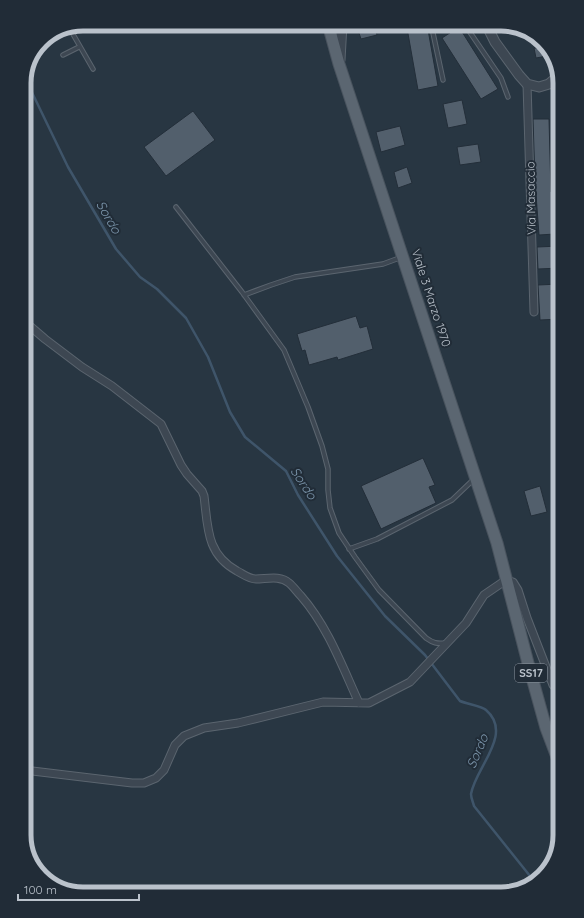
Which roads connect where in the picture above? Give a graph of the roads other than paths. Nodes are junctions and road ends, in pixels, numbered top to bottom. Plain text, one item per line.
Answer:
1 (330, 31) edge
2 (342, 31) edge
3 (433, 31) edge
4 (469, 31) edge
5 (490, 31) edge
6 (72, 32) edge
7 (79, 47) junction
8 (63, 55) dead end
9 (340, 64) junction
10 (93, 69) dead end
11 (443, 80) dead end
12 (553, 80) edge
13 (527, 84) junction
14 (508, 97) dead end
15 (176, 207) dead end
16 (404, 256) junction
17 (244, 295) junction
18 (534, 312) dead end
19 (31, 327) edge
20 (476, 478) junction
21 (349, 549) junction
22 (506, 580) junction
23 (448, 642) junction
24 (553, 685) edge
25 (359, 703) junction
26 (553, 746) edge
27 (31, 771) edge

1 - 9 main road, Viale 3 Marzo 1970
2 - 9 street
3 - 11 lane
4 - 14 lane
5 - 13 street
6 - 7 lane
7 - 8 lane
7 - 10 lane
9 - 16 main road, Viale 3 Marzo 1970
12 - 13 street
13 - 18 street, Via Masaccio
15 - 17 lane
16 - 17 lane
16 - 20 main road, Viale 3 Marzo 1970
17 - 21 lane
19 - 25 street
20 - 21 lane
20 - 22 main road, Viale 3 Marzo 1970
21 - 23 lane
22 - 23 street
22 - 24 street
22 - 26 main road, SS17
23 - 25 street
25 - 27 street

